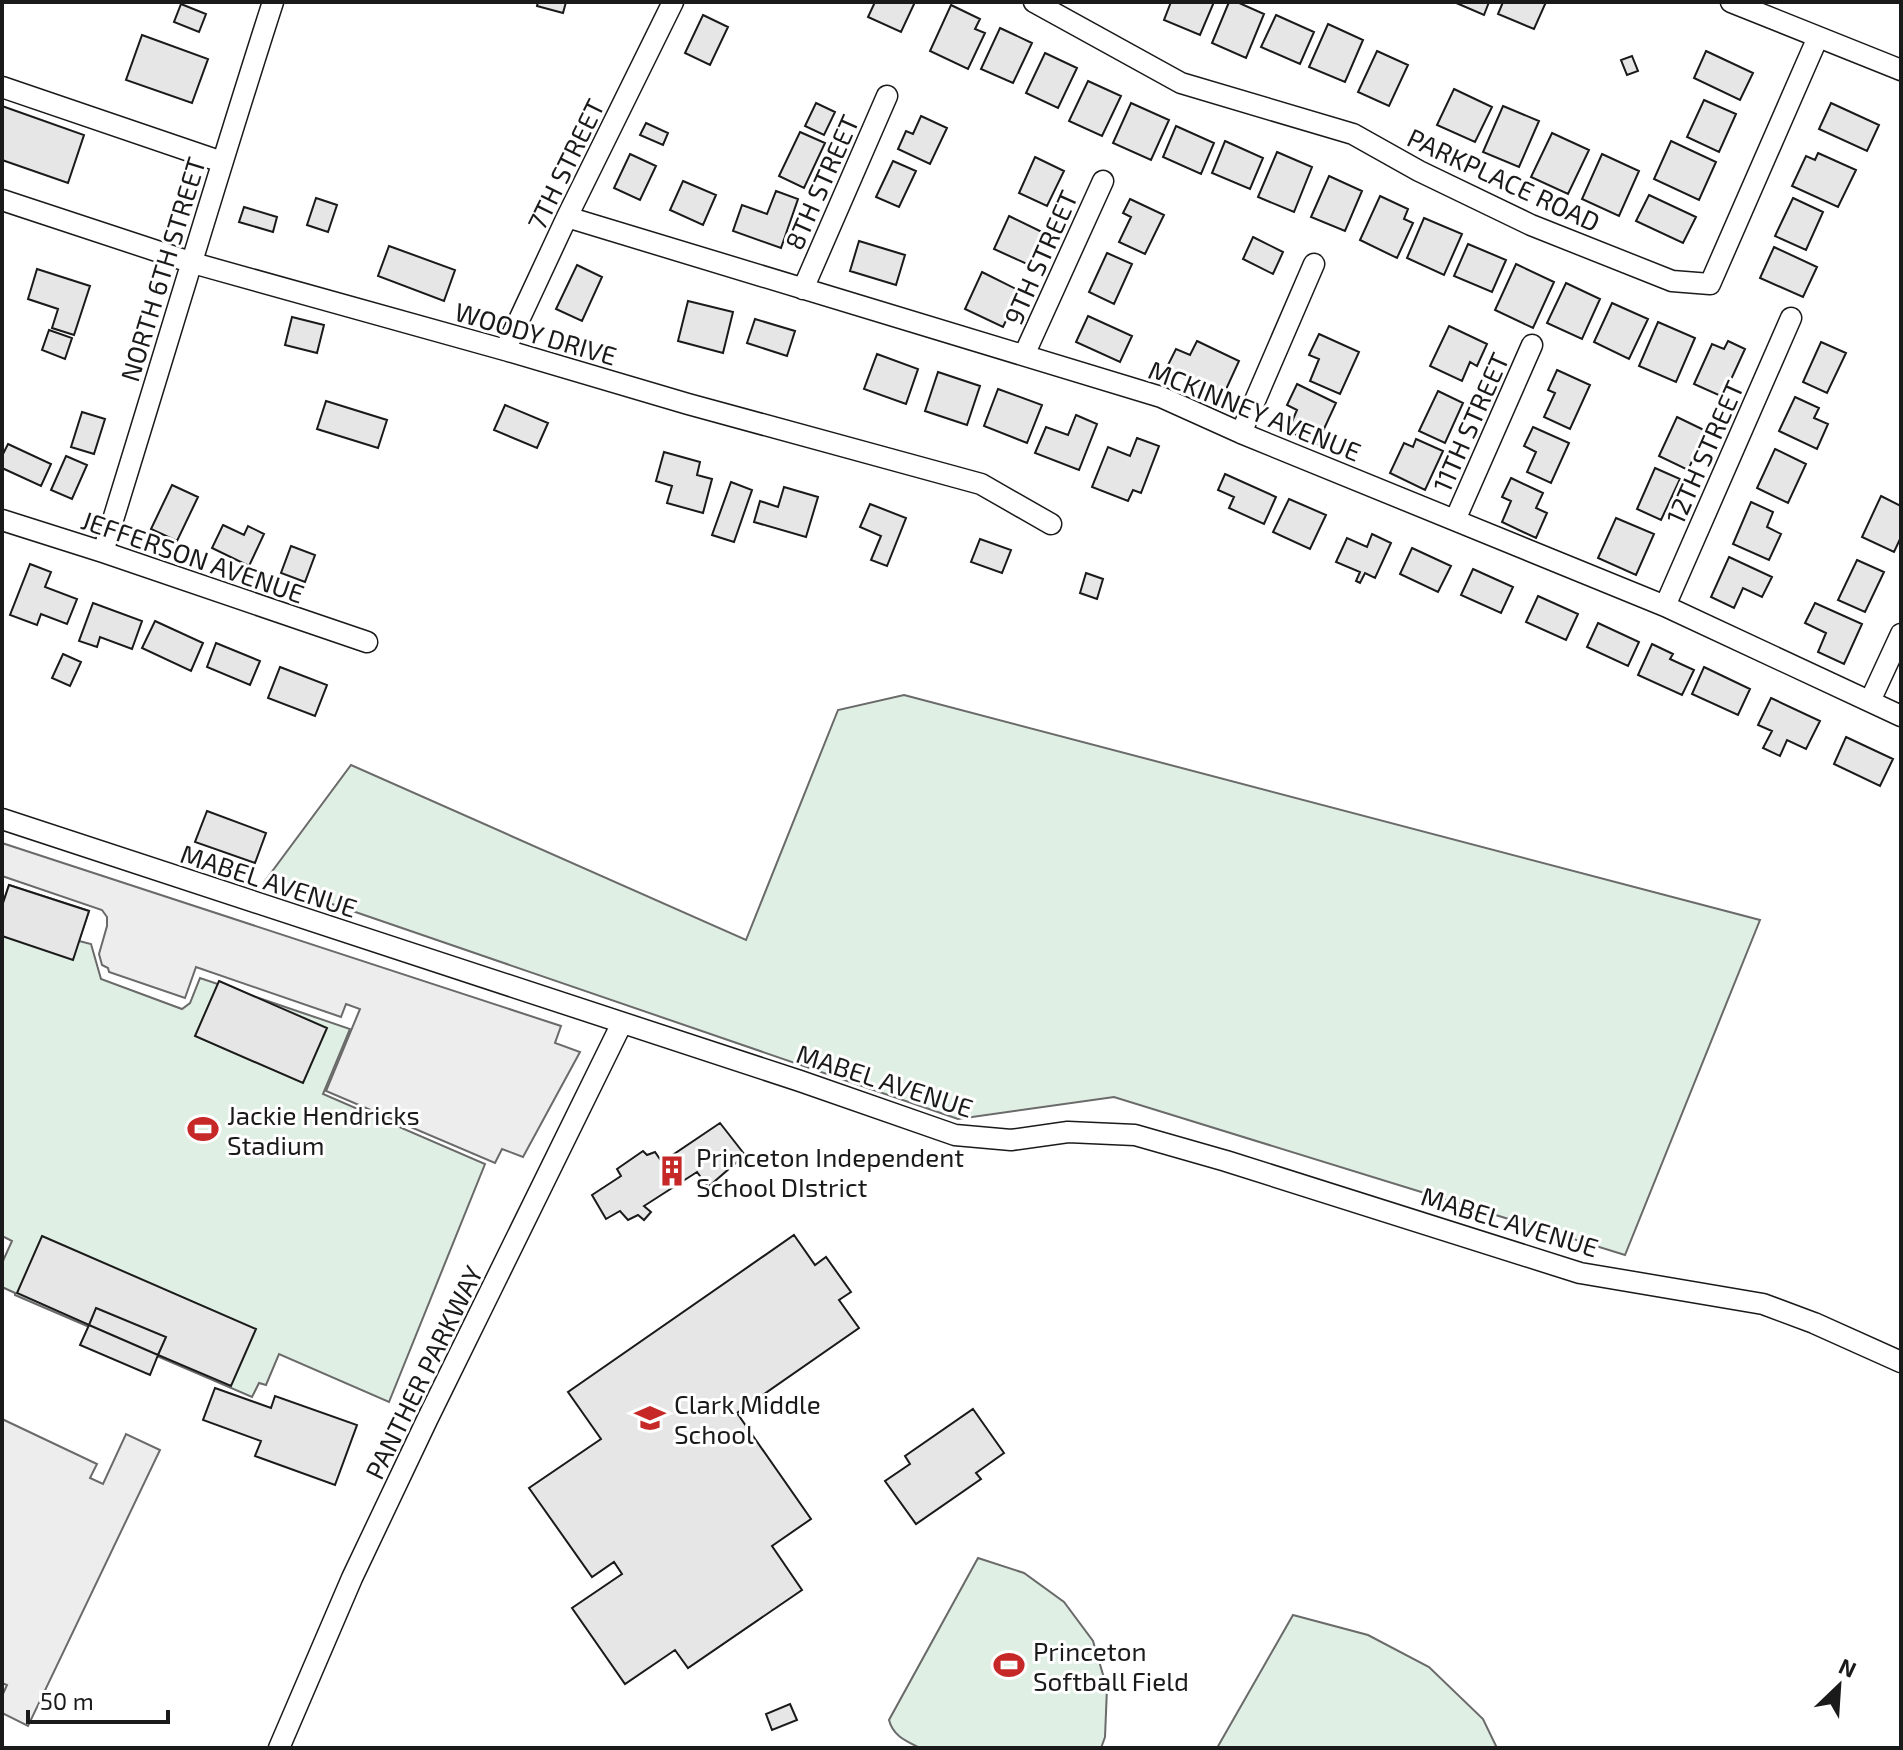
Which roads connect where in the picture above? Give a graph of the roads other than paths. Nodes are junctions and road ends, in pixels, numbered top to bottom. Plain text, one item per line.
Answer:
1 (273, 2) edge
2 (673, 2) edge
3 (1034, 2) edge
4 (1731, 2) edge
5 (1818, 37) junction
6 (1901, 70) edge
7 (2, 87) edge
8 (887, 96) dead end
9 (222, 162) junction
10 (1103, 181) dead end
11 (2, 200) edge
12 (567, 217) junction
13 (193, 263) junction
14 (1314, 264) dead end
15 (803, 289) junction
16 (1791, 318) dead end
17 (1532, 345) dead end
18 (505, 350) junction
19 (1024, 355) junction
20 (1241, 433) junction
21 (2, 520) edge
22 (1455, 520) junction
23 (1051, 524) dead end
24 (103, 552) junction
25 (1665, 606) junction
26 (1901, 634) edge
27 (367, 642) dead end
28 (1870, 701) junction
29 (1901, 716) edge
30 (2, 819) edge
31 (622, 1023) junction
32 (1901, 1362) edge
33 (279, 1748) edge

1 - 9 street, NORTH 6TH STREET
2 - 12 street, 7TH STREET
3 - 5 street, PARKPLACE ROAD
4 - 5 street
5 - 6 street
7 - 9 street
8 - 15 street, 8TH STREET
9 - 13 street, NORTH 6TH STREET
10 - 19 street, 9TH STREET
11 - 13 street, WOODY DRIVE
12 - 15 street, MCKINNEY AVENUE
12 - 18 street, 7TH STREET
13 - 18 street, WOODY DRIVE
13 - 24 street, NORTH 6TH STREET
14 - 20 street
15 - 19 street, MCKINNEY AVENUE
16 - 25 street, 12TH STREET
17 - 22 street, 11TH STREET
18 - 23 street, WOODY DRIVE
19 - 20 street, MCKINNEY AVENUE
20 - 22 street, MCKINNEY AVENUE
21 - 24 street, JEFFERSON AVENUE
22 - 25 street, MCKINNEY AVENUE
24 - 27 street, JEFFERSON AVENUE
25 - 28 street, MCKINNEY AVENUE
26 - 28 street
28 - 29 street, MCKINNEY AVENUE
30 - 31 street, MABEL AVENUE
31 - 32 street, MABEL AVENUE
31 - 33 street, PANTHER PARKWAY

